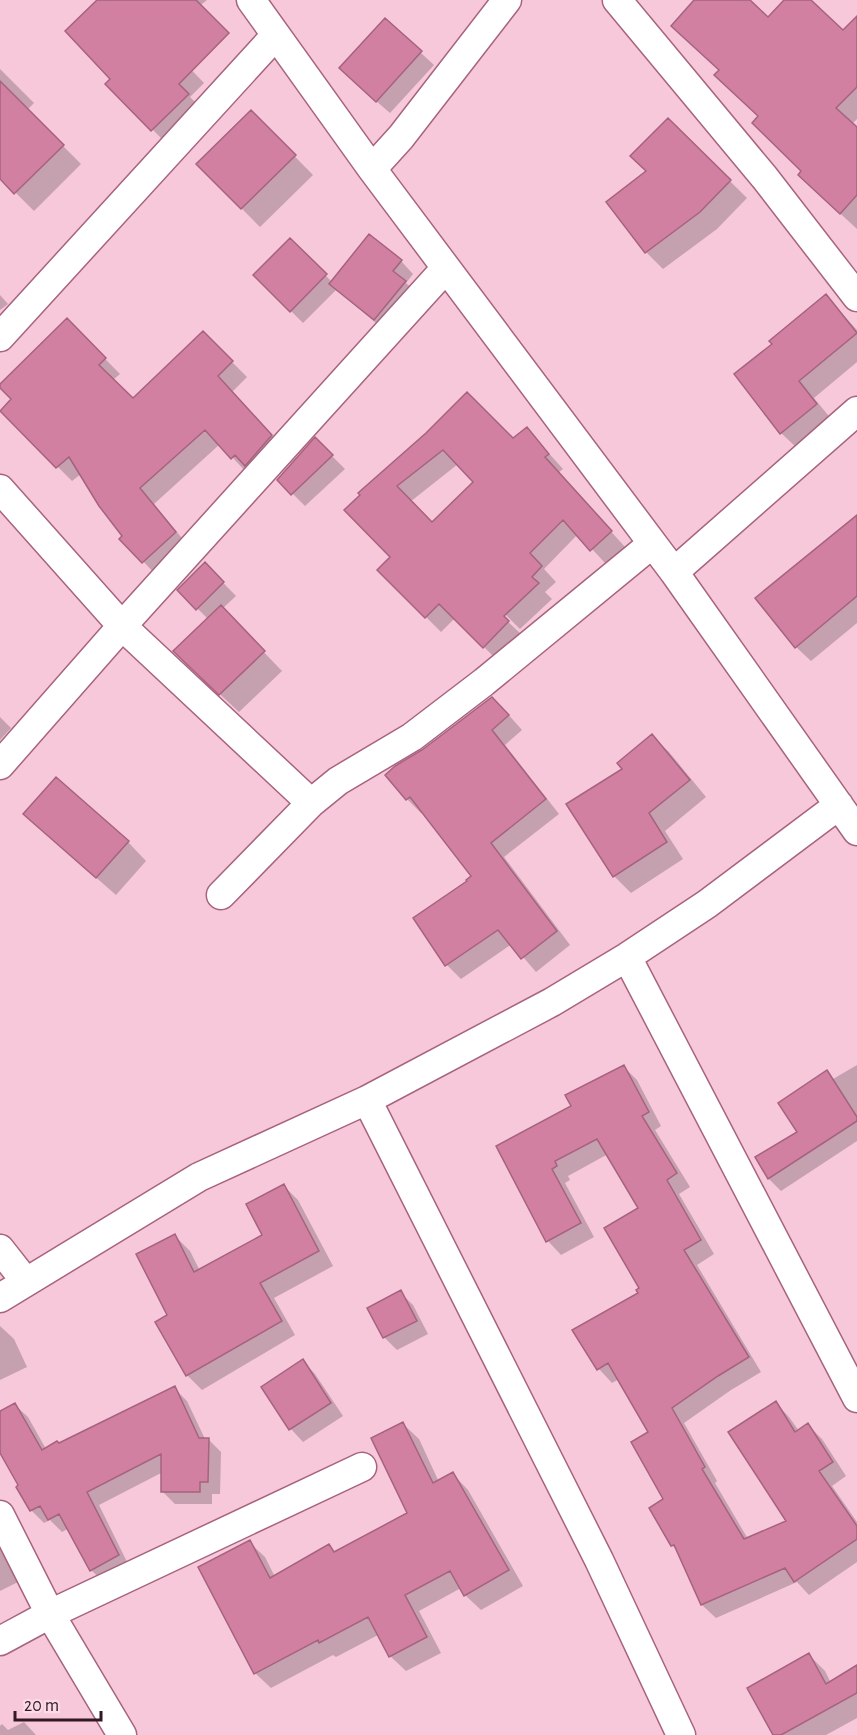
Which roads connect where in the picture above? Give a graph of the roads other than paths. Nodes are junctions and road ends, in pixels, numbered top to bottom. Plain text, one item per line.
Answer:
1 (251, 0) edge
2 (507, 0) edge
3 (616, 0) edge
4 (276, 35) junction
5 (372, 169) junction
6 (446, 268) junction
7 (857, 297) edge
8 (0, 337) edge
9 (857, 411) edge
10 (0, 489) edge
11 (652, 544) junction
12 (674, 572) junction
13 (122, 626) junction
14 (0, 765) edge
15 (311, 803) junction
16 (839, 805) junction
17 (857, 831) edge
18 (221, 895) dead end
19 (627, 957) junction
20 (367, 1100) junction
21 (0, 1249) edge
22 (26, 1282) junction
23 (0, 1298) edge
24 (857, 1398) edge
25 (362, 1467) dead end
26 (0, 1515) edge
27 (50, 1614) junction
28 (0, 1641) edge
29 (122, 1735) edge
30 (681, 1735) edge

1 - 4 street
2 - 5 street
3 - 7 street
4 - 5 street
4 - 8 street
5 - 6 street
6 - 11 street
6 - 13 street
9 - 12 street
10 - 13 street
11 - 12 street
11 - 15 street
12 - 16 street
13 - 14 street
13 - 15 street
15 - 18 street
16 - 17 street
16 - 19 street
19 - 20 street
19 - 24 street
20 - 22 street
20 - 30 street
21 - 22 street
22 - 23 street
25 - 27 street
26 - 27 street
27 - 28 street
27 - 29 street

